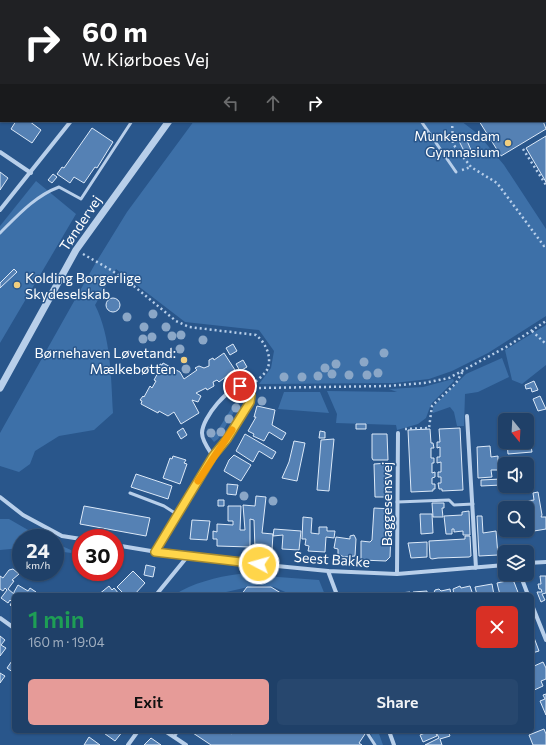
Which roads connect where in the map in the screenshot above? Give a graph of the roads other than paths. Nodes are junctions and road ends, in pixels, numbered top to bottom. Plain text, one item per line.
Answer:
1 (70, 122) edge
2 (131, 122) edge
3 (168, 122) edge
4 (422, 122) edge
5 (0, 152) edge
6 (456, 172) dead end
7 (31, 173) junction
8 (0, 210) edge
9 (0, 233) edge
10 (0, 388) edge
11 (468, 416) dead end
12 (398, 433) road end
13 (213, 456) junction
14 (130, 493) dead end
15 (0, 497) edge
16 (398, 502) junction
17 (473, 504) junction
18 (178, 515) junction
19 (72, 538) edge
20 (124, 547) edge
21 (155, 552) junction
22 (187, 557) junction
23 (546, 562) edge
24 (534, 563) edge
25 (498, 566) edge
26 (476, 568) junction
27 (328, 571) junction
28 (397, 574) junction
29 (523, 581) edge
30 (158, 593) edge
31 (337, 593) edge
32 (527, 593) edge
33 (534, 610) edge
34 (0, 618) edge
35 (12, 627) edge
36 (546, 640) edge
37 (137, 733) edge
38 (168, 733) edge
39 (177, 733) edge
40 (367, 733) edge
41 (390, 733) edge
42 (174, 737) junction
43 (128, 745) edge
44 (186, 745) edge
45 (375, 745) edge
46 (394, 745) edge

1 - 7 street
2 - 9 lane
3 - 10 street, Tøndervej
4 - 6 lane
5 - 7 street
7 - 8 street
11 - 17 street
12 - 16 street, Baggesensvej
13 - 13 street
13 - 18 street
14 - 18 lane
15 - 19 street
16 - 17 lane
16 - 28 street, Baggesensvej
17 - 26 street
18 - 21 street
20 - 21 street, Seest Bakke
21 - 22 street, Seest Bakke
22 - 27 street, Seest Bakke
22 - 30 street
23 - 24 street
25 - 26 street, Seest Bakke
26 - 28 street, Seest Bakke
27 - 28 street, Seest Bakke
27 - 31 street
29 - 32 street
33 - 36 street
34 - 35 street
37 - 43 street
38 - 42 street
39 - 42 lane
40 - 45 lane
41 - 46 street
42 - 44 street

